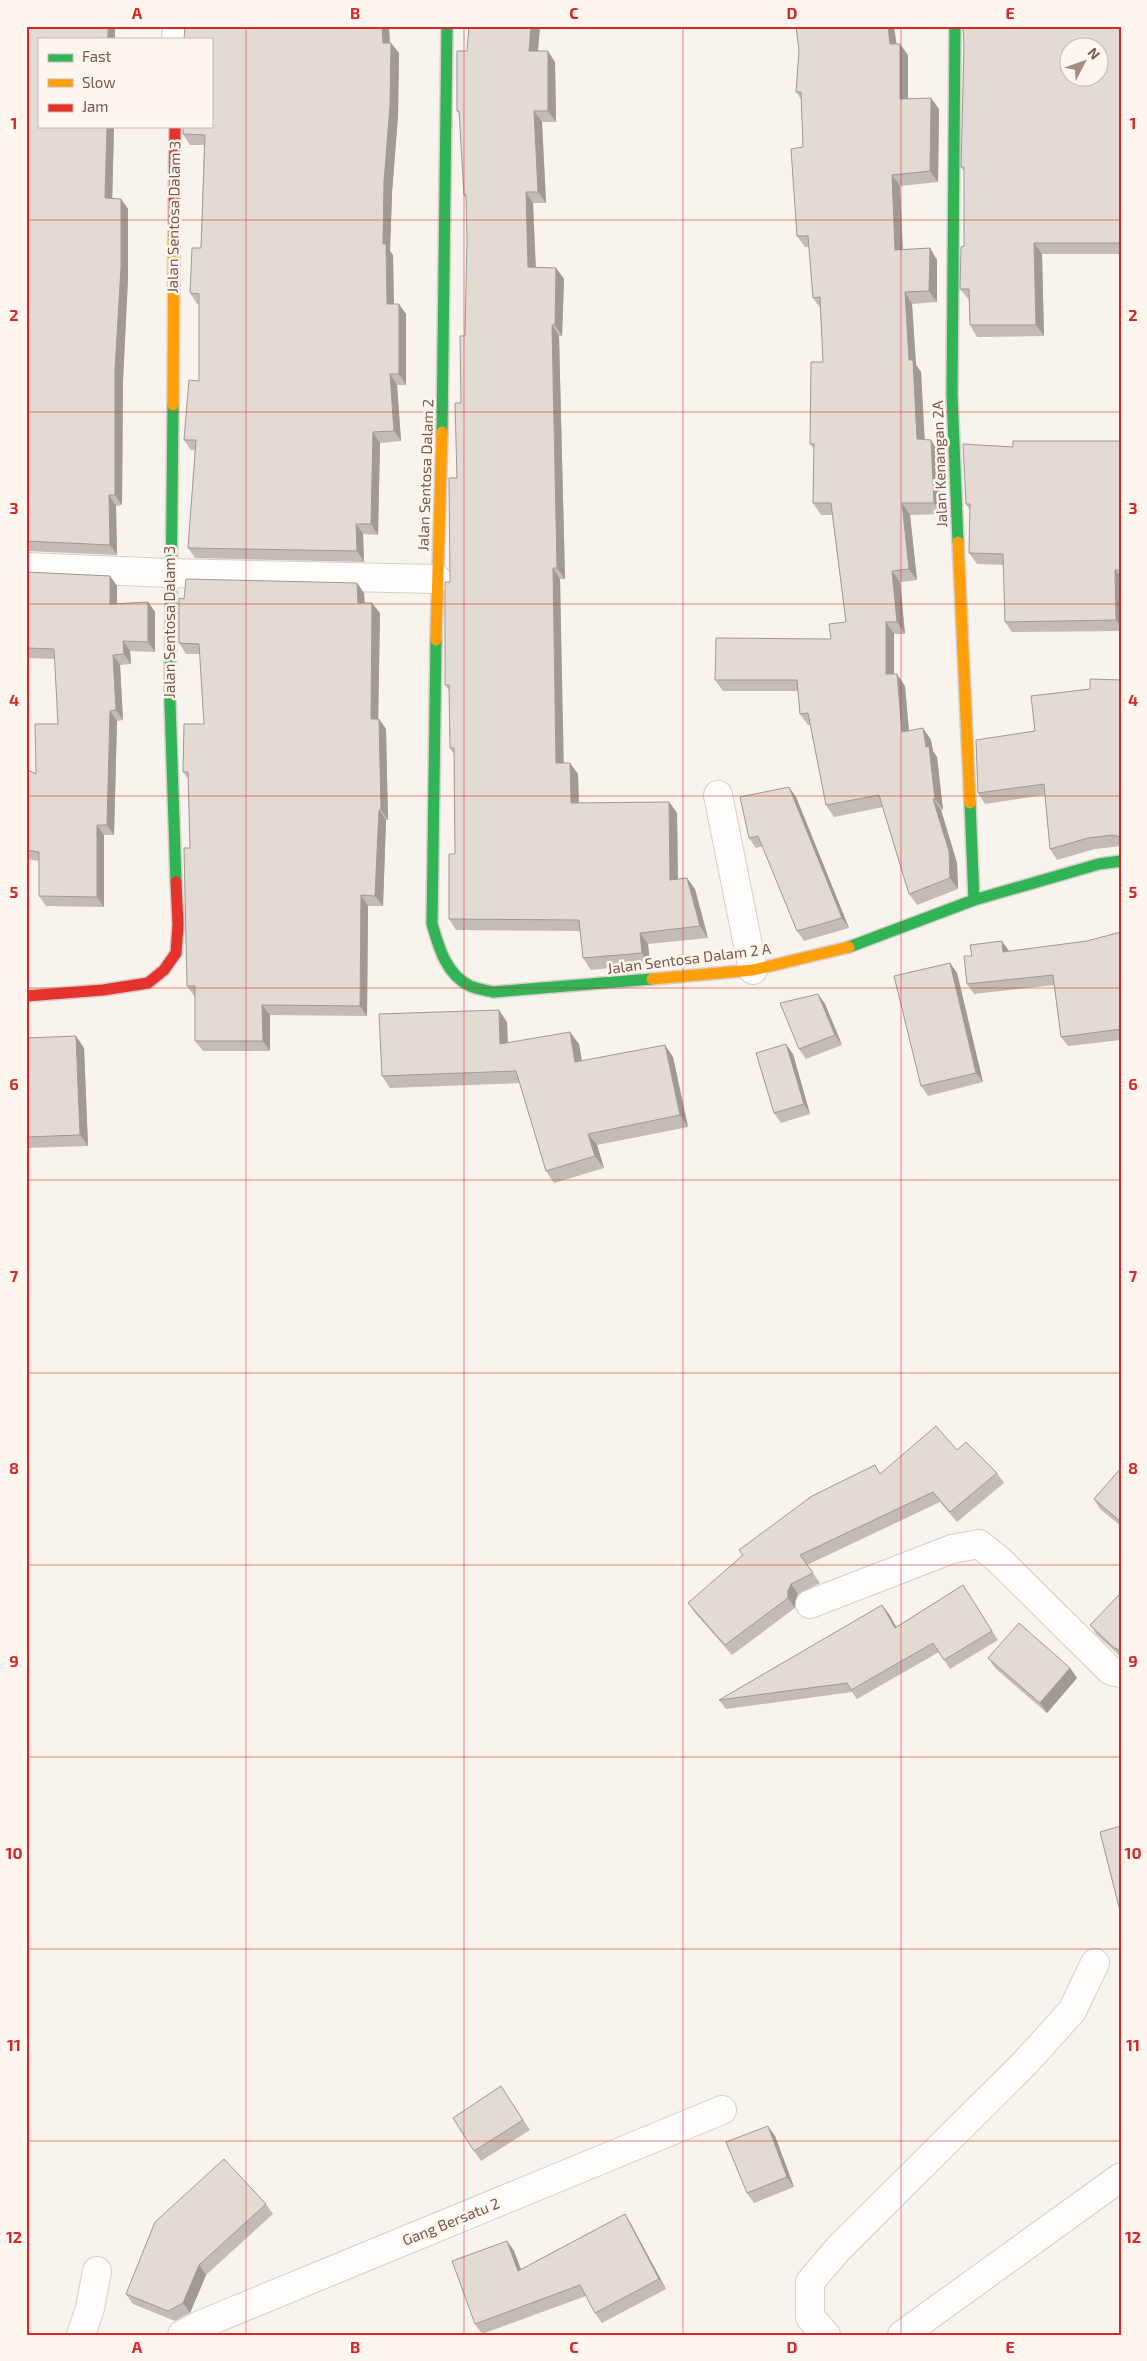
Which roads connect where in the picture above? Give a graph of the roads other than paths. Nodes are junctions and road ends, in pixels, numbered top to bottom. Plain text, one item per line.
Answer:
1 (447, 26) edge
2 (955, 26) edge
3 (175, 128) edge
4 (26, 567) edge
5 (170, 573) junction
6 (438, 580) junction
7 (718, 795) dead end
8 (1121, 861) edge
9 (974, 900) junction
10 (432, 924) joint
11 (752, 970) junction
12 (26, 996) edge
13 (810, 1604) dead end
14 (1121, 1673) edge
15 (1095, 1963) dead end
16 (722, 2110) dead end
17 (1121, 2177) edge
18 (97, 2271) dead end
19 (81, 2335) edge
20 (182, 2335) edge
21 (826, 2335) edge
22 (902, 2335) edge

1 - 6 street, Jalan Sentosa Dalam 2
2 - 9 street, Jalan Kenangan 2A
3 - 5 street, Jalan Sentosa Dalam 3
4 - 5 street
5 - 6 street
5 - 12 street, Jalan Sentosa Dalam 3
6 - 10 street, Jalan Sentosa Dalam 2
7 - 11 street
8 - 9 street, Jalan Sentosa Dalam 2 A
9 - 11 street, Jalan Sentosa Dalam 2 A
10 - 11 street, Jalan Sentosa Dalam 2 A
13 - 14 street
15 - 21 street
16 - 20 street, Gang Bersatu 2
17 - 22 street
18 - 19 street

